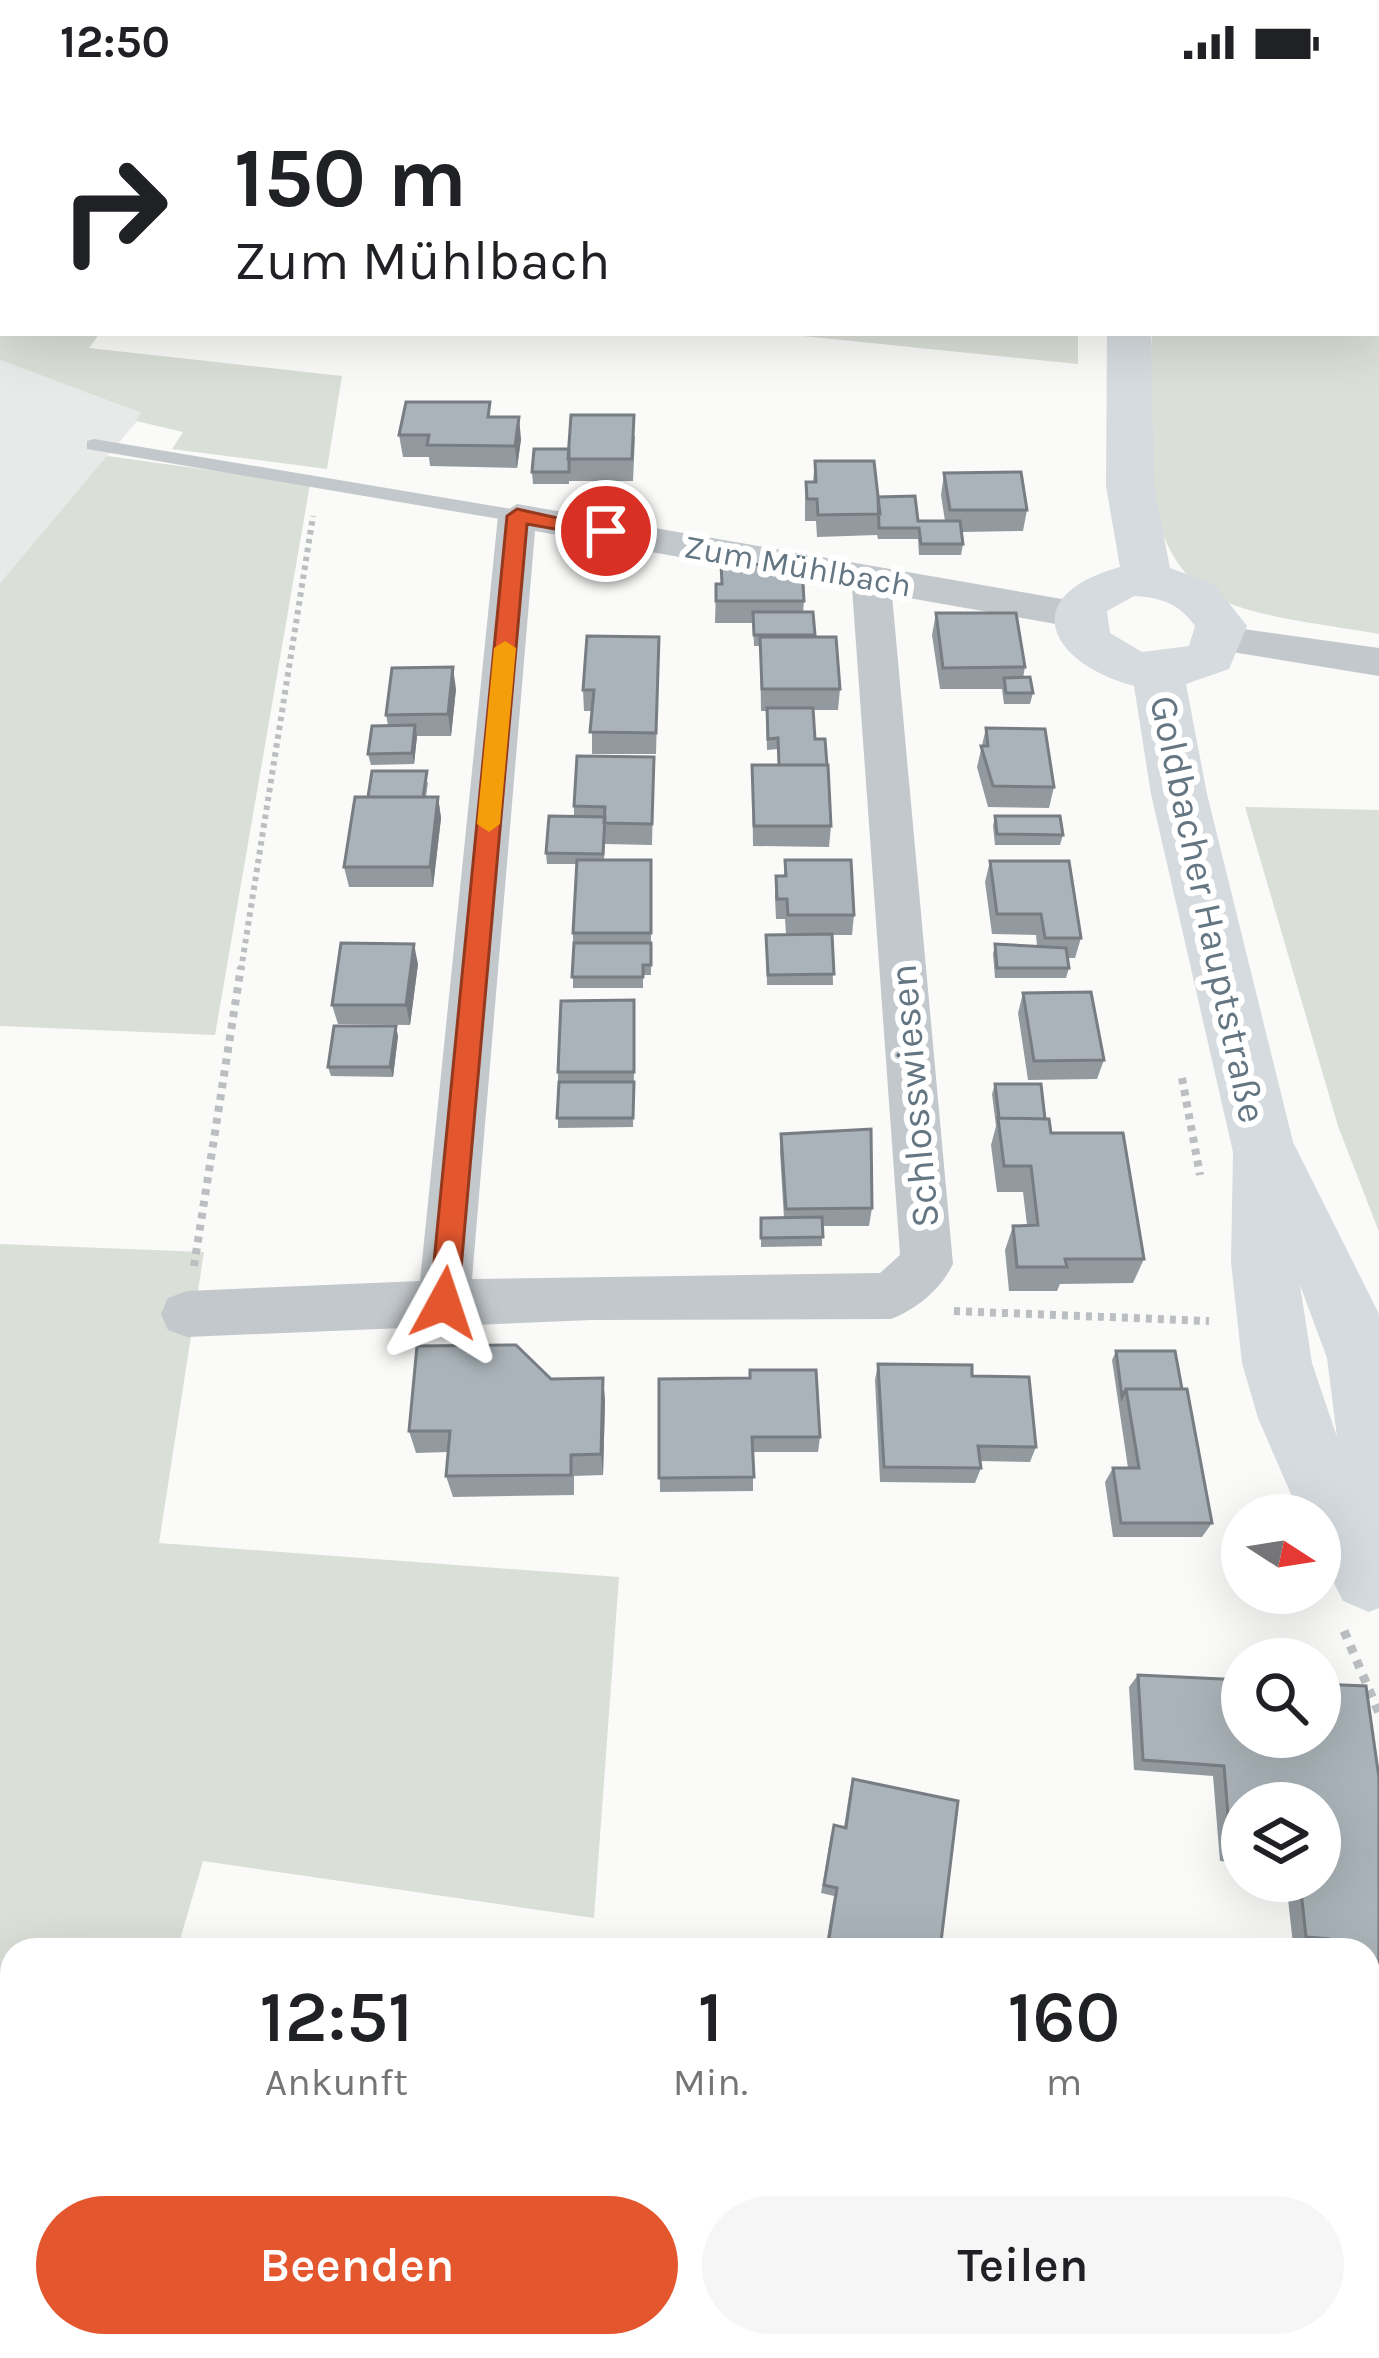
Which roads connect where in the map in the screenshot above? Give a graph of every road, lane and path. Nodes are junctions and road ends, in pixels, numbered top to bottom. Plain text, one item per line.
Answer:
1 (1129, 336) edge
2 (94, 445) dead end
3 (318, 481) junction
4 (517, 516) junction
5 (871, 577) junction
6 (1147, 579) junction
7 (1078, 615) junction
8 (1221, 639) junction
9 (1379, 662) edge
10 (1158, 674) junction
11 (1261, 1144) junction
12 (891, 1296) junction
13 (444, 1303) junction
14 (187, 1315) joint
15 (1228, 1322) dead end
16 (1379, 1559) edge
17 (1360, 1610) edge
18 (1379, 1713) edge

1 - 6 street
2 - 3 lane
3 - 4 lane
3 - 14 path
4 - 5 street, Zum Mühlbach
4 - 13 street
5 - 7 street, Zum Mühlbach
5 - 12 street, Schlosswiesen
6 - 7 street
6 - 8 street
7 - 10 street
8 - 9 street
8 - 10 street
10 - 11 street, Goldbacher Hauptstraße
11 - 16 street, Goldbacher Hauptstraße
11 - 17 street, Goldbacher Hauptstraße
12 - 13 street
12 - 15 path
13 - 14 street
17 - 18 path

